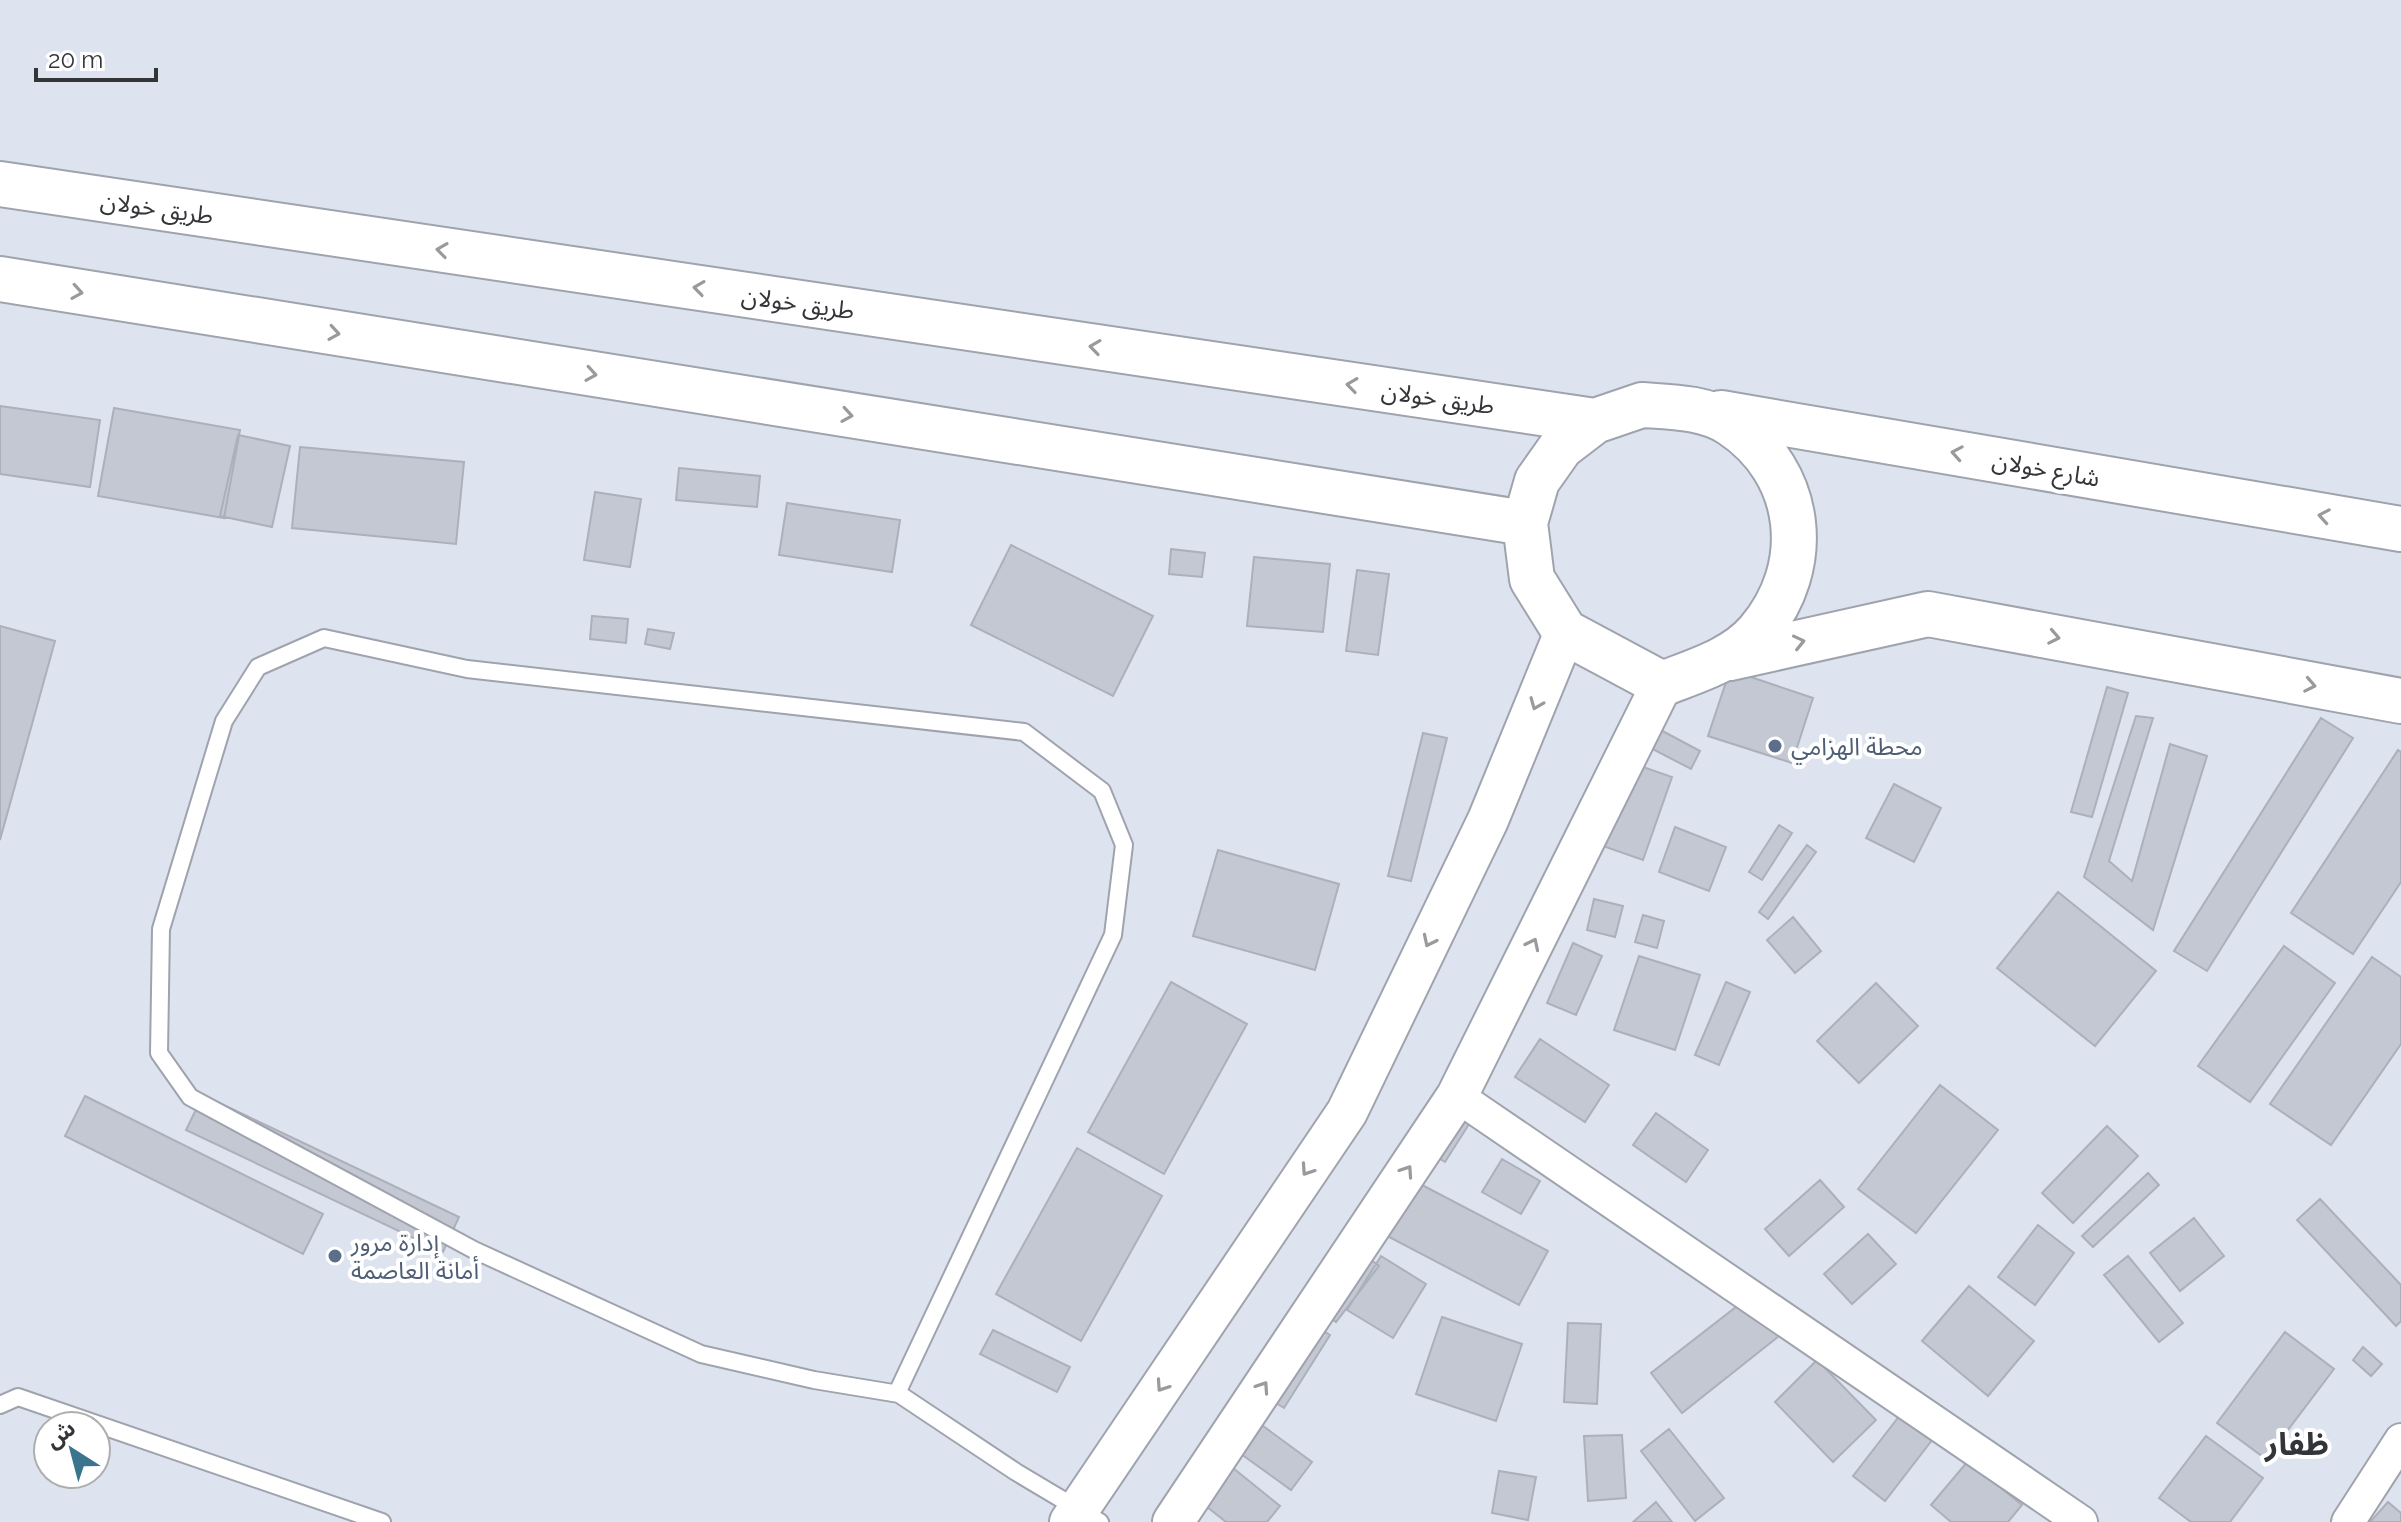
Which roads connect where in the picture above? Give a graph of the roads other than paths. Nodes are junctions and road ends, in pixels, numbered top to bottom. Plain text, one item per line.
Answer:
1 (0, 184) edge
2 (0, 279) edge
3 (1691, 408) junction
4 (1595, 421) junction
5 (1525, 523) junction
6 (2401, 529) edge
7 (1565, 632) junction
8 (1723, 659) junction
9 (1662, 684) junction
10 (2401, 701) edge
11 (1457, 1096) junction
12 (897, 1393) junction
13 (0, 1405) edge
14 (2401, 1440) edge
15 (1083, 1518) edge
16 (382, 1522) edge
17 (1173, 1522) edge
18 (2081, 1522) edge
19 (2348, 1522) edge

4 -> 1 main road, طريق خولان
2 -> 5 main road
3 - 4 main road
6 -> 3 main road, شارع خولان
3 - 8 main road
4 - 5 main road
5 - 7 main road
7 - 9 main road
7 -> 15 street
8 - 9 main road
8 -> 10 main road
11 -> 9 street
17 -> 11 street
11 - 18 street
12 - 12 lane
12 - 15 lane
13 - 16 lane
14 - 19 street

